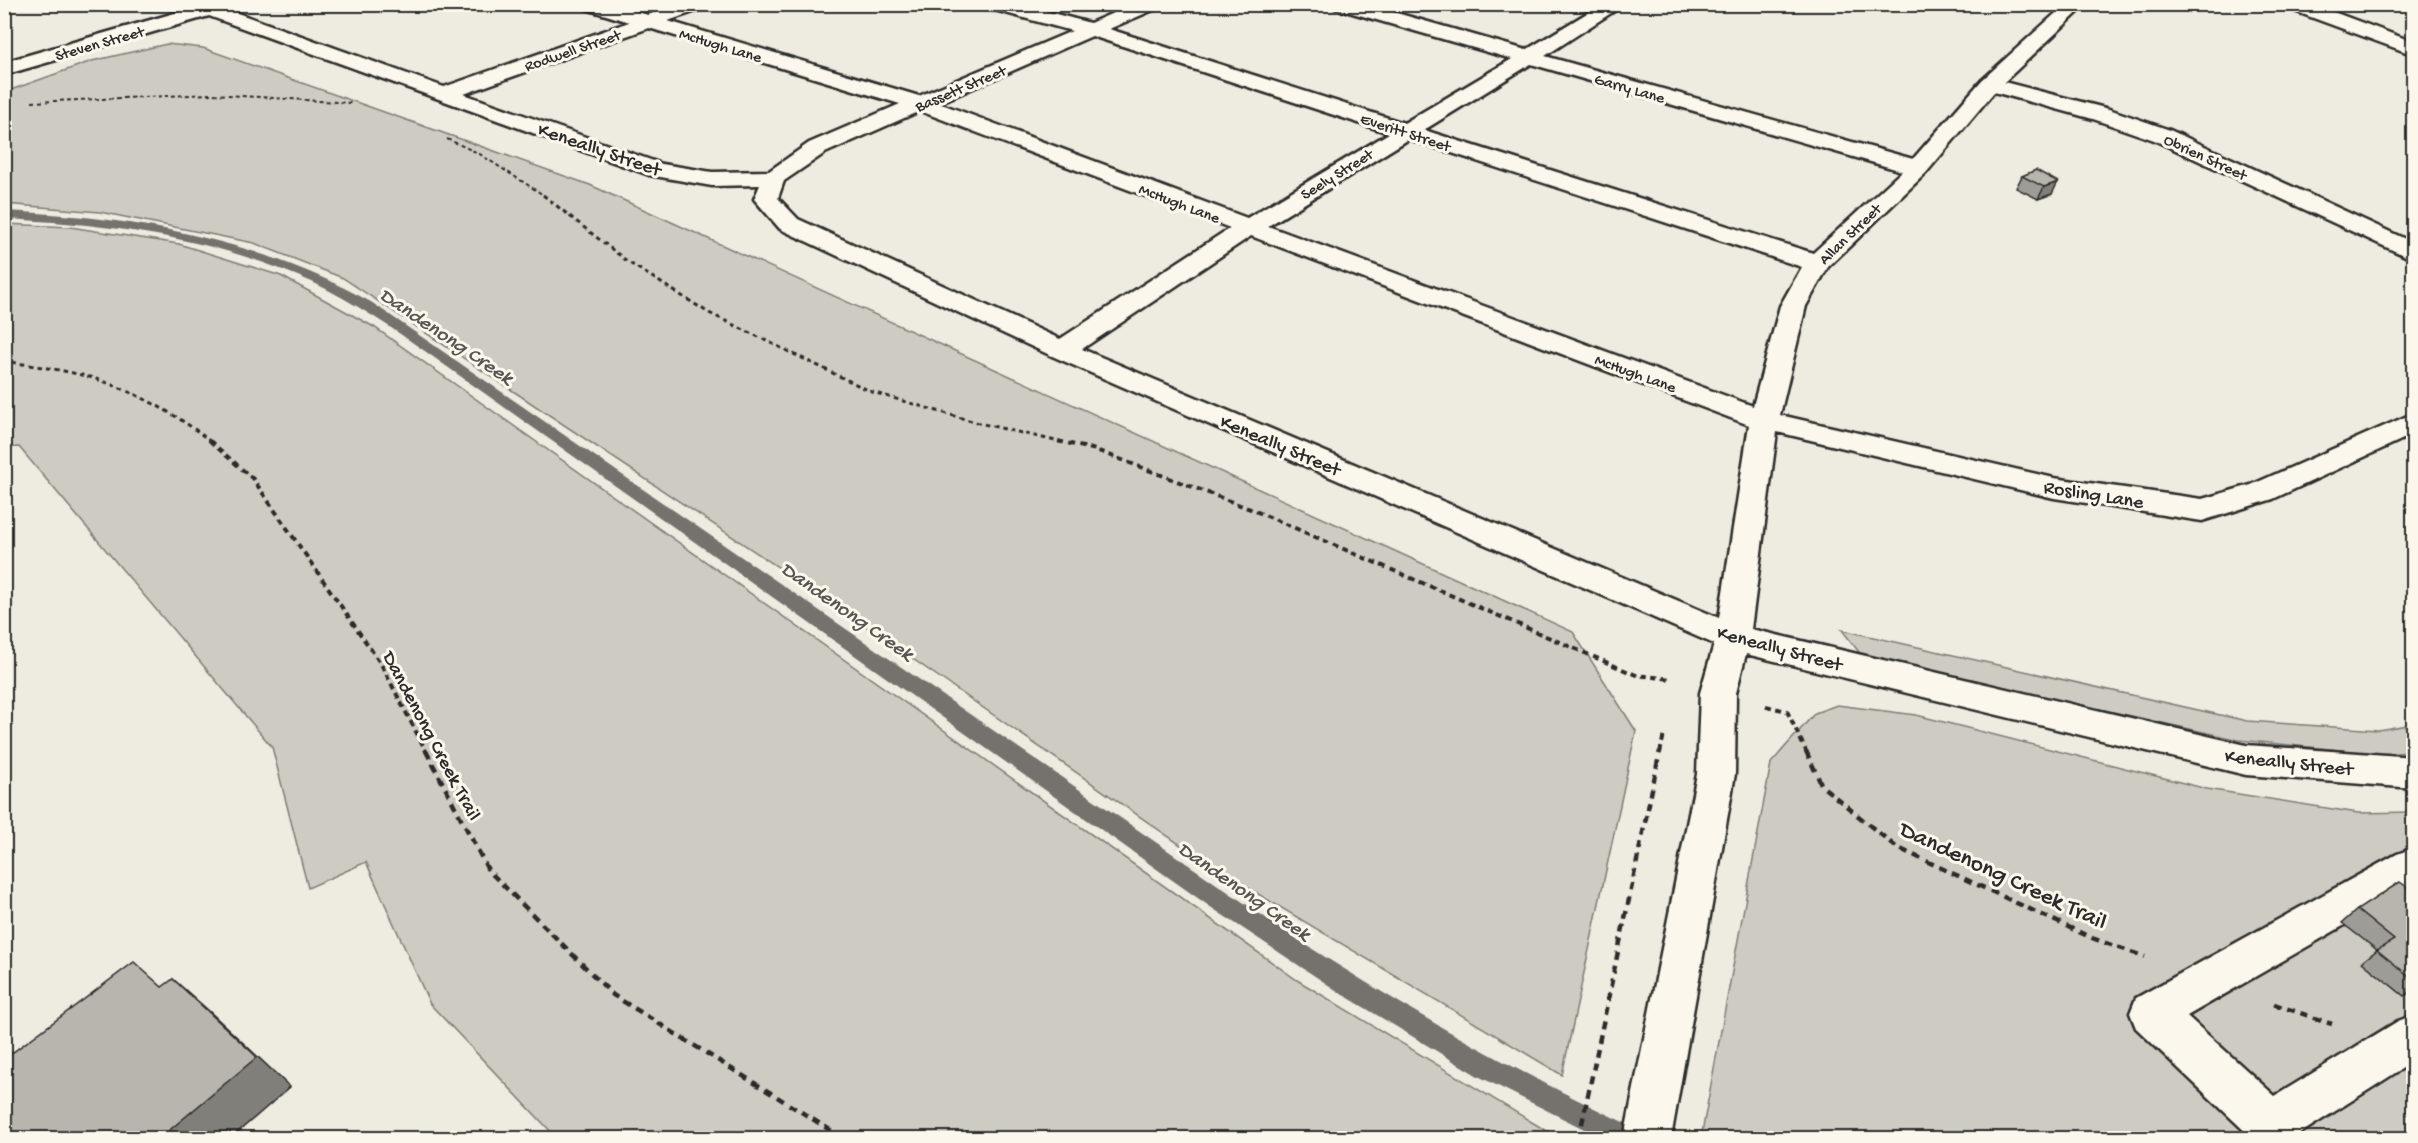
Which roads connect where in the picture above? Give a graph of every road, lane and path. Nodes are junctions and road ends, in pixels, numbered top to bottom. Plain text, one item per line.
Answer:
1 (590, 4) edge
2 (698, 4) edge
3 (994, 4) edge
4 (1150, 4) edge
5 (1342, 4) edge
6 (1616, 4) edge
7 (2078, 4) edge
8 (2306, 6) edge
9 (219, 7) edge
10 (647, 22) junction
11 (1092, 30) junction
12 (2414, 49) edge
13 (1528, 58) junction
14 (4, 69) edge
15 (1989, 84) junction
16 (446, 93) junction
17 (27, 103) dead end
18 (356, 104) dead end
19 (921, 104) junction
20 (1406, 130) junction
21 (438, 134) dead end
22 (1918, 168) junction
23 (774, 178) junction
24 (1247, 228) junction
25 (2414, 253) edge
26 (1816, 263) junction
27 (1062, 350) junction
28 (4, 361) edge
29 (1764, 420) junction
30 (2414, 422) edge
31 (1733, 638) junction
32 (1671, 679) junction
33 (1670, 690) dead end
34 (1718, 693) junction
35 (1666, 722) dead end
36 (2414, 773) edge
37 (2414, 868) edge
38 (2209, 981) junction
39 (2413, 1037) edge
40 (843, 1138) edge
41 (1579, 1138) edge
42 (1647, 1138) edge

1 - 10 street, McHugh Lane
2 - 10 street, Rodwell Street
3 - 11 street, Everitt Street
4 - 11 street, Bassett Street
5 - 13 street, Garry Lane
6 - 13 street, Seely Street
7 - 15 street, Allan Street
8 - 12 street
9 - 14 street, Steven Street
9 - 16 street, Keneally Street
10 - 16 street, Rodwell Street
10 - 19 street, McHugh Lane
11 - 19 street, Bassett Street
11 - 20 street, Everitt Street
13 - 20 street, Seely Street
13 - 22 street, Garry Lane
15 - 22 street, Allan Street
15 - 25 street, Obrien Street
16 - 23 street, Keneally Street
17 - 18 path
19 - 23 street, Bassett Street
19 - 24 street, McHugh Lane
20 - 24 street, Seely Street
20 - 26 street, Everitt Street
21 - 32 path, Dandenong Creek Trail
22 - 26 street, Allan Street
23 - 27 street, Keneally Street
24 - 27 street, Seely Street
24 - 29 street, McHugh Lane
26 - 29 street, Allan Street
27 - 31 street, Keneally Street
28 - 40 path, Dandenong Creek Trail
29 - 30 street, Rosling Lane
29 - 31 street, Allan Street
31 - 34 street, Allan Street
31 - 36 street, Keneally Street
32 - 33 path
32 - 34 path, Dandenong Creek Trail
34 - 38 path, Dandenong Creek Trail
34 - 42 street, Allan Street
35 - 41 path
37 - 38 street
38 - 39 path, Dandenong Creek Trail
38 - 39 street

